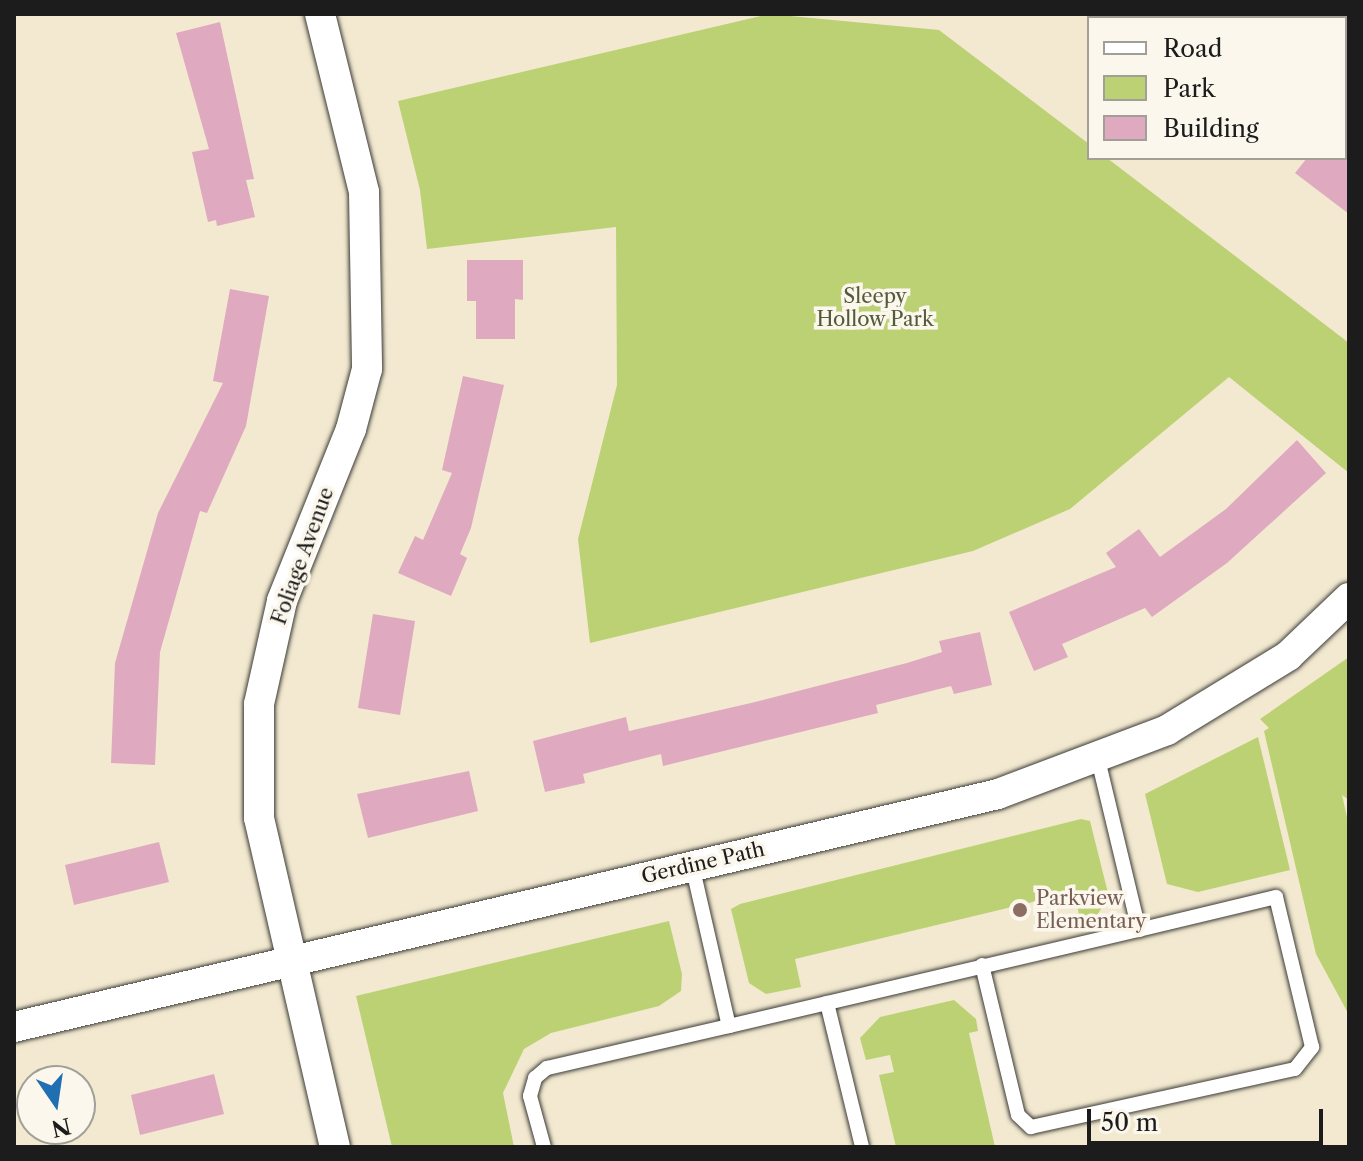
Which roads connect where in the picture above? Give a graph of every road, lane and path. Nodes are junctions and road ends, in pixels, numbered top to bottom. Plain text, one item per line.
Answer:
1 (320, 14) edge
2 (1349, 598) edge
3 (1098, 759) junction
4 (692, 865) junction
5 (1139, 930) junction
6 (290, 962) junction
7 (982, 965) junction
8 (827, 1003) junction
9 (729, 1026) junction
10 (14, 1027) edge
11 (335, 1147) edge
12 (544, 1147) edge
13 (862, 1147) edge

1 - 6 street, Foliage Avenue
2 - 3 street, Gerdine Path
3 - 4 street, Gerdine Path
3 - 5 lane
4 - 6 street, Gerdine Path
4 - 9 lane
5 - 7 lane
5 - 7 lane
6 - 10 street, Gerdine Path
6 - 11 street, Foliage Avenue
7 - 8 lane
8 - 9 lane
8 - 13 lane
9 - 12 lane

